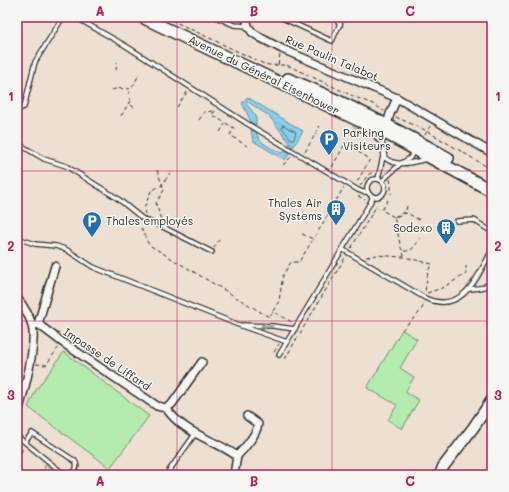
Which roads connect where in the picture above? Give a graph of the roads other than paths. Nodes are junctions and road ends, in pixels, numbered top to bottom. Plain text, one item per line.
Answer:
1 (63, 17) edge
2 (75, 17) edge
3 (142, 17) edge
4 (155, 17) edge
5 (216, 17) edge
6 (246, 17) edge
7 (281, 17) edge
8 (335, 17) edge
9 (343, 17) edge
10 (340, 25) junction
11 (248, 26) junction
12 (397, 98) junction
13 (17, 110) edge
14 (364, 123) junction
15 (389, 124) junction
16 (416, 141) junction
17 (17, 143) edge
18 (382, 144) junction
19 (384, 152) junction
20 (492, 153) edge
21 (434, 159) junction
22 (400, 164) junction
23 (378, 179) junction
24 (382, 181) junction
25 (492, 184) edge
26 (492, 190) edge
27 (368, 192) junction
28 (373, 196) junction
29 (457, 221) dead end
30 (492, 232) edge
31 (17, 238) edge
32 (342, 249) junction
33 (492, 250) edge
34 (212, 252) dead end
35 (55, 266) dead end
36 (492, 280) edge
37 (468, 290) junction
38 (17, 298) edge
39 (239, 324) junction
40 (35, 325) junction
41 (295, 329) junction
42 (287, 342) junction
43 (279, 355) dead end
44 (202, 362) dead end
45 (492, 400) edge
46 (166, 408) junction
47 (17, 414) edge
48 (247, 416) dead end
49 (195, 434) junction
50 (17, 436) edge
51 (25, 442) junction
52 (237, 456) junction
53 (166, 475) edge
54 (234, 475) edge
55 (440, 475) edge

1 - 13 lane
2 - 27 lane
3 - 14 main road, Avenue du Général Eisenhower
4 - 15 main road, Avenue du Général Eisenhower
5 - 11 lane
6 - 11 street
7 - 10 lane
8 - 10 lane
9 - 10 lane
11 - 12 street, Rue Paulin Talabot
12 - 15 street
12 - 20 street, Rue Paulin Talabot
14 - 15 main road
14 - 18 lane
15 - 16 main road, Avenue du Général Eisenhower
15 - 18 lane
16 - 21 main road, Avenue du Général Eisenhower
16 - 22 lane
16 - 25 main road, Avenue du Général Eisenhower
17 - 34 lane
18 - 19 lane
19 - 22 lane
19 - 23 lane
21 - 22 lane
21 - 26 main road, Avenue du Général Eisenhower
22 - 24 lane
23 - 24 lane
23 - 27 lane
24 - 28 lane
27 - 28 lane
28 - 32 lane
29 - 30 lane
31 - 39 lane
32 - 37 lane
32 - 41 lane
33 - 37 lane
35 - 40 street
36 - 37 lane
38 - 40 street
41 -> 39 lane
39 - 42 lane
40 - 46 street, Impasse de Liffard
40 - 47 street
41 - 42 lane
42 - 43 lane
44 - 46 street
45 - 55 street
46 - 49 street, Impasse de Liffard
48 - 52 street
49 - 52 street, Impasse de Liffard
49 - 53 lane
50 - 51 lane
51 - 51 lane
52 - 54 street

